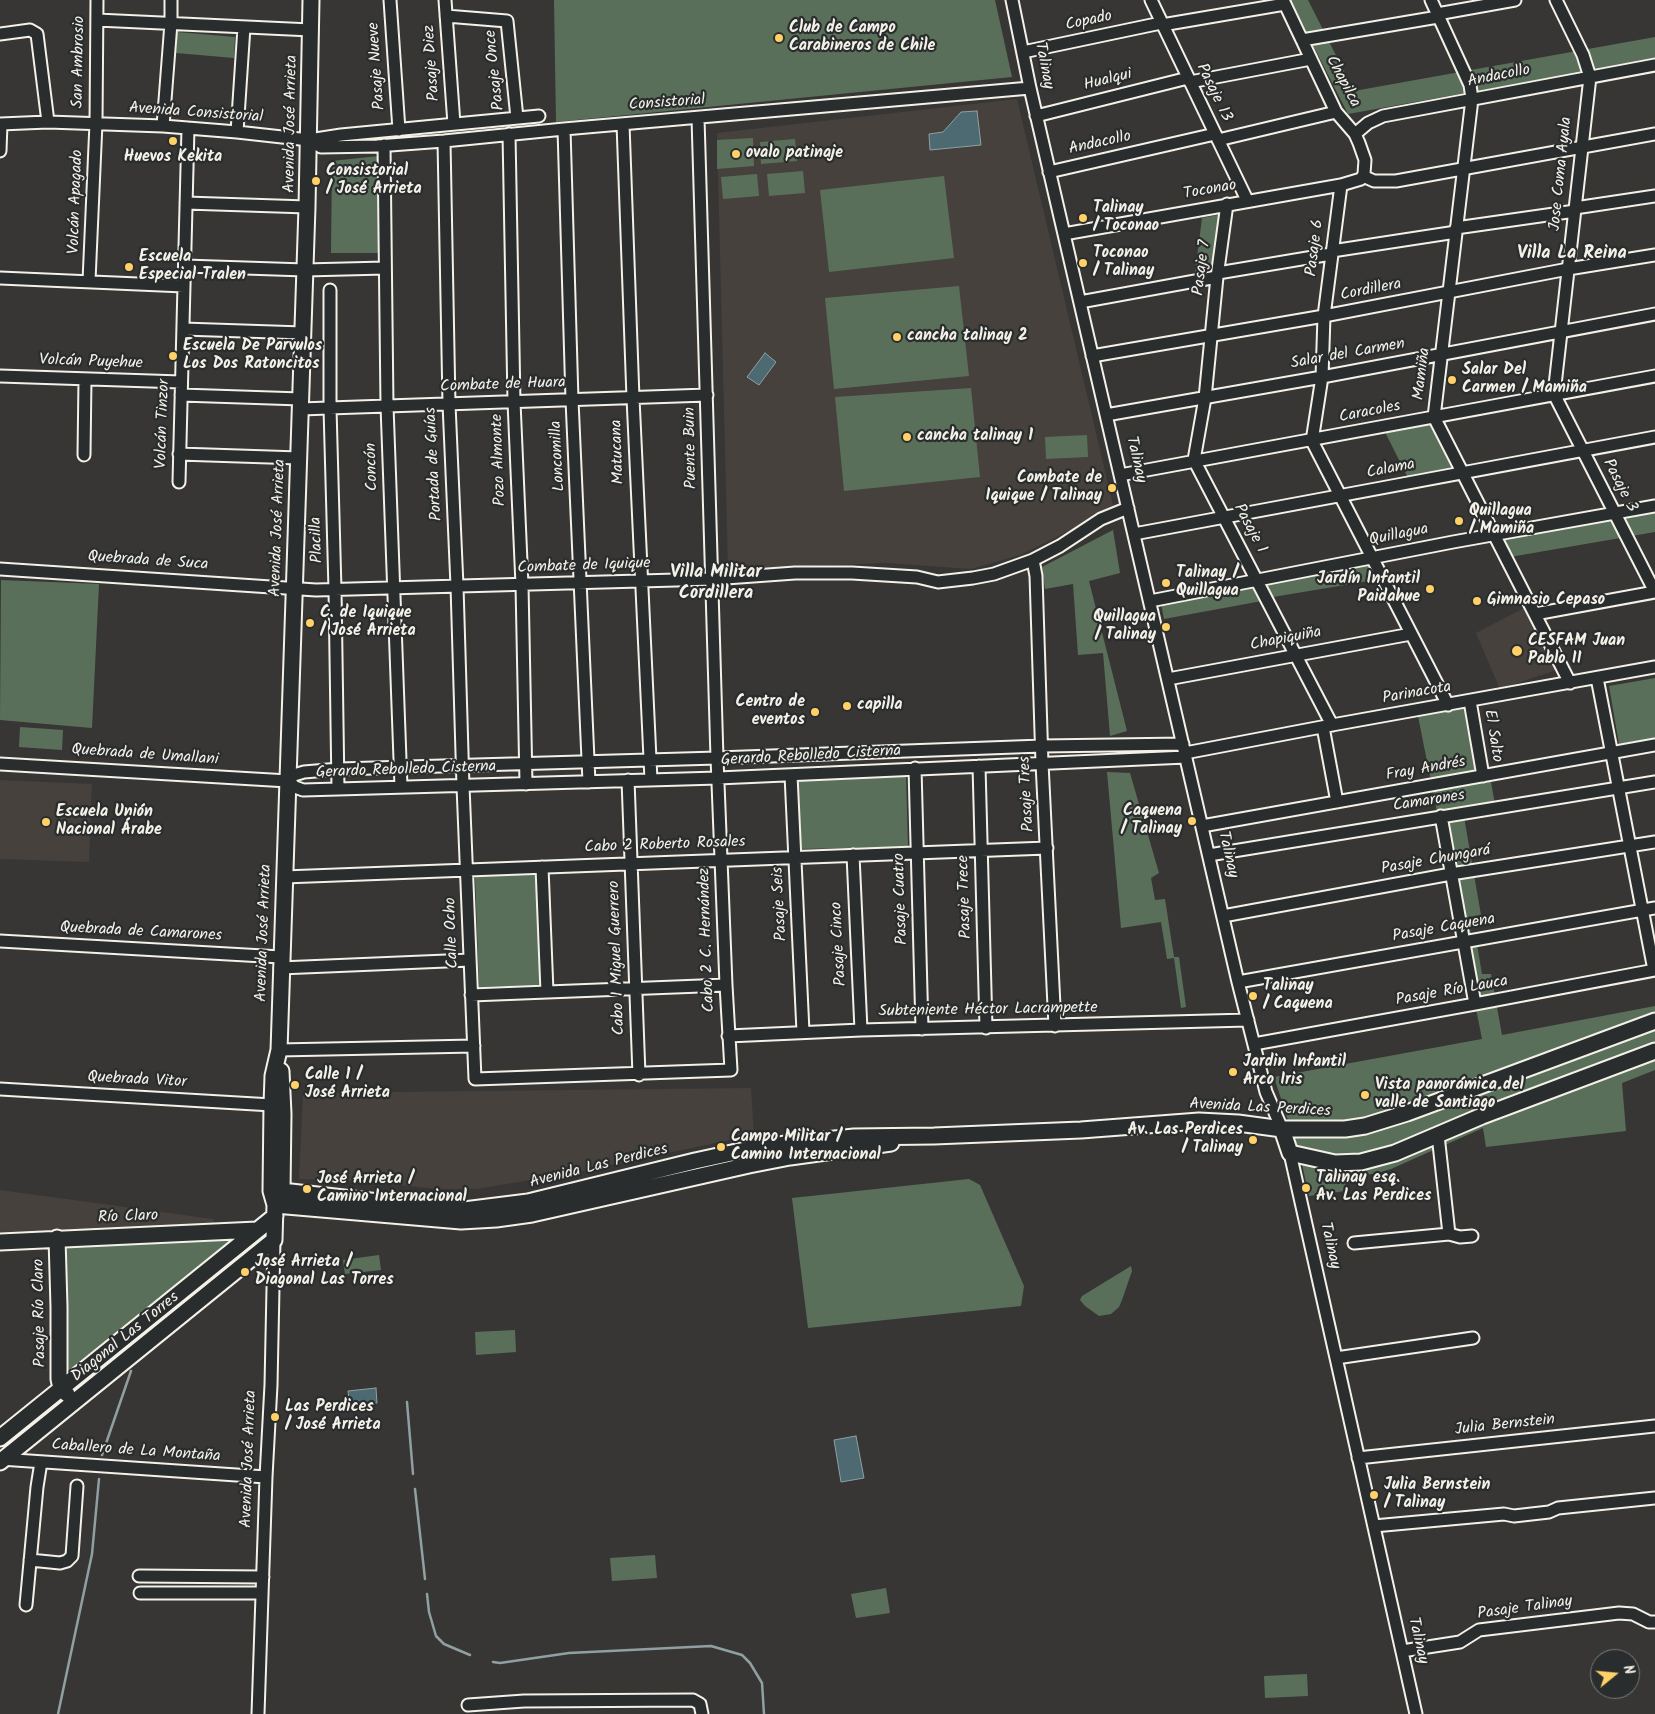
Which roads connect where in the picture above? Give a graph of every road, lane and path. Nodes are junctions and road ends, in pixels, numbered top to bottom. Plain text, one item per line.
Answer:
1 (98, 0) edge
2 (171, 0) edge
3 (310, 0) edge
4 (390, 0) edge
5 (445, 0) edge
6 (1014, 0) edge
7 (1151, 0) edge
8 (1431, 0) edge
9 (1515, 0) edge
10 (1556, 0) edge
11 (1284, 2) edge
12 (446, 16) junction
13 (1438, 16) junction
14 (97, 20) junction
15 (171, 23) junction
16 (1162, 24) junction
17 (244, 27) junction
18 (311, 30) junction
19 (0, 34) edge
20 (1302, 40) junction
21 (1023, 52) junction
22 (1311, 58) junction
23 (1655, 65) edge
24 (1590, 77) junction
25 (1189, 80) junction
26 (1030, 88) junction
27 (1472, 98) junction
28 (1336, 112) junction
29 (539, 116) dead end
30 (1036, 116) junction
31 (517, 118) junction
32 (698, 118) junction
33 (48, 122) junction
34 (96, 123) junction
35 (1, 124) edge
36 (454, 124) junction
37 (623, 124) junction
38 (163, 126) junction
39 (188, 128) junction
40 (564, 129) junction
41 (398, 130) junction
42 (237, 132) junction
43 (509, 134) junction
44 (1355, 134) junction
45 (1655, 134) edge
46 (1217, 137) junction
47 (309, 140) junction
48 (444, 141) junction
49 (384, 145) junction
50 (1582, 148) junction
51 (0, 150) edge
52 (1464, 168) junction
53 (1049, 172) junction
54 (1362, 177) junction
55 (1341, 185) junction
56 (1655, 196) edge
57 (1247, 200) junction
58 (186, 203) junction
59 (1228, 204) junction
60 (307, 207) junction
61 (1575, 210) junction
62 (1456, 230) junction
63 (1064, 234) junction
64 (1332, 253) junction
65 (1655, 254) edge
66 (185, 266) junction
67 (385, 268) junction
68 (1568, 269) junction
69 (305, 270) junction
70 (1218, 275) junction
71 (0, 278) edge
72 (89, 281) junction
73 (184, 286) junction
74 (330, 290) dead end
75 (1449, 293) junction
76 (1080, 302) junction
77 (1655, 314) edge
78 (1324, 316) junction
79 (183, 329) junction
80 (1561, 331) junction
81 (303, 333) junction
82 (1212, 336) junction
83 (1442, 355) junction
84 (1092, 356) junction
85 (0, 376) edge
86 (1655, 376) edge
87 (1322, 377) junction
88 (85, 379) junction
89 (182, 382) junction
90 (1554, 394) junction
91 (181, 395) junction
92 (707, 395) junction
93 (633, 398) junction
94 (1205, 398) junction
95 (572, 400) junction
96 (514, 402) junction
97 (300, 404) junction
98 (449, 404) junction
99 (387, 406) junction
100 (330, 408) junction
101 (1106, 415) junction
102 (1434, 417) junction
103 (1655, 437) edge
104 (1312, 441) junction
105 (1582, 450) junction
106 (179, 454) junction
107 (84, 455) dead end
108 (299, 458) junction
109 (1194, 460) junction
110 (1463, 472) junction
111 (1120, 475) junction
112 (179, 482) dead end
113 (1340, 496) junction
114 (1655, 506) edge
115 (1128, 508) junction
116 (1615, 513) junction
117 (1224, 517) junction
118 (1134, 534) junction
119 (1494, 534) junction
120 (1371, 558) junction
121 (1033, 560) junction
122 (0, 569) edge
123 (712, 579) junction
124 (641, 581) junction
125 (1257, 581) junction
126 (581, 582) junction
127 (522, 585) junction
128 (457, 586) junction
129 (294, 588) junction
130 (394, 589) junction
131 (336, 590) junction
132 (1655, 592) edge
133 (1150, 602) junction
134 (1535, 614) junction
135 (1411, 634) junction
136 (1296, 655) junction
137 (1655, 667) edge
138 (1598, 678) junction
139 (1168, 679) junction
140 (1570, 683) junction
141 (1470, 701) junction
142 (1448, 705) junction
143 (1328, 726) junction
144 (1655, 745) edge
145 (1042, 746) junction
146 (1185, 752) junction
147 (1612, 753) junction
148 (717, 758) junction
149 (650, 760) junction
150 (587, 762) junction
151 (1042, 763) junction
152 (0, 764) edge
153 (527, 764) junction
154 (462, 766) junction
155 (979, 766) junction
156 (400, 768) junction
157 (915, 768) junction
158 (339, 770) junction
159 (791, 775) junction
160 (1482, 776) junction
161 (718, 778) junction
162 (628, 780) junction
163 (651, 780) junction
164 (288, 781) junction
165 (589, 782) junction
166 (1655, 782) edge
167 (526, 784) junction
168 (463, 786) junction
169 (401, 788) junction
170 (1619, 788) junction
171 (338, 789) junction
172 (1337, 802) junction
173 (1441, 816) junction
174 (1202, 826) junction
175 (1655, 842) edge
176 (1630, 847) junction
177 (1047, 848) junction
178 (981, 850) junction
179 (917, 853) junction
180 (853, 855) junction
181 (1209, 855) junction
182 (795, 858) junction
183 (721, 860) junction
184 (631, 864) junction
185 (542, 867) junction
186 (466, 870) junction
187 (1451, 874) junction
188 (284, 877) junction
189 (1655, 908) edge
190 (1642, 911) junction
191 (1223, 916) junction
192 (0, 941) edge
193 (1464, 942) junction
194 (470, 960) junction
195 (281, 963) junction
196 (1654, 970) edge
197 (1238, 982) junction
198 (726, 985) junction
199 (636, 989) junction
200 (547, 992) junction
201 (471, 995) junction
202 (1474, 1004) junction
203 (1248, 1020) junction
204 (1655, 1021) edge
205 (1055, 1026) junction
206 (986, 1028) junction
207 (922, 1029) junction
208 (861, 1030) junction
209 (803, 1032) junction
210 (728, 1036) junction
211 (1254, 1044) junction
212 (474, 1046) junction
213 (1655, 1050) edge
214 (278, 1054) junction
215 (639, 1075) junction
216 (0, 1089) edge
217 (272, 1105) junction
218 (1282, 1129) junction
219 (1438, 1135) junction
220 (1290, 1153) junction
221 (276, 1201) junction
222 (257, 1230) junction
223 (1449, 1234) junction
224 (1472, 1236) dead end
225 (57, 1238) junction
226 (274, 1240) junction
227 (0, 1242) edge
228 (1354, 1243) dead end
229 (1473, 1338) dead end
230 (1336, 1358) junction
231 (61, 1388) junction
232 (81, 1396) junction
233 (1655, 1426) edge
234 (0, 1438) edge
235 (1358, 1458) junction
236 (1, 1460) edge
237 (41, 1462) junction
238 (266, 1477) junction
239 (77, 1486) dead end
240 (1655, 1498) edge
241 (1374, 1526) junction
242 (30, 1560) junction
243 (139, 1576) dead end
244 (263, 1577) junction
245 (140, 1593) dead end
246 (262, 1593) junction
247 (26, 1605) dead end
248 (1655, 1622) edge
249 (1402, 1651) junction
250 (510, 1702) junction
251 (468, 1704) dead end
252 (258, 1714) edge
253 (510, 1714) edge
254 (702, 1714) edge
255 (1416, 1714) edge

1 - 14 street, San Ambrosio
2 - 15 street
3 - 18 main road, Avenida José Arrieta
4 - 41 street, Pasaje Nueve
5 - 12 street, Pasaje Diez
6 - 21 street, Talinay
7 - 16 street, Pasaje 13
8 - 13 street
9 - 13 street
10 - 24 street
11 - 16 street, Copado
11 - 20 street, Chapilca
12 - 31 street, Pasaje Once
12 - 36 street, Pasaje Diez
13 - 20 street
13 - 27 street
14 - 15 street
14 - 34 street, San Ambrosio
15 - 17 street
15 - 38 street
16 - 21 street, Copado
16 - 25 street, Pasaje 13
17 - 18 street
17 - 42 street
18 - 47 main road, Avenida José Arrieta
19 - 33 street
20 - 22 street, Chapilca
21 - 26 street, Talinay
22 - 25 street, Hualqui
22 - 28 street, Chapilca
23 - 24 street, Andacollo
24 - 27 street, Andacollo
24 - 50 street, Jose Coma Ayala
25 - 30 street, Hualqui
25 - 46 street, Pasaje 13
26 - 30 street, Talinay
26 - 32 street, Consistorial
27 - 44 street, Andacollo
27 - 52 street, Mamiña
28 - 44 street, Chapilca
28 - 46 street, Andacollo
29 - 31 street, Avenida Consistorial
30 - 53 street, Talinay
31 - 36 street, Avenida Consistorial
32 - 37 street, Consistorial
32 - 92 street, Puente Buin
33 - 34 street, Avenida Consistorial
33 - 35 street, Avenida Consistorial
34 - 38 street, Avenida Consistorial
34 - 72 street, Volcán Apagado
35 - 51 street
36 - 41 street, Avenida Consistorial
37 - 40 street, Consistorial
37 - 93 street, Matucana
38 - 39 street, Avenida Consistorial
39 - 42 street, Avenida Consistorial
39 - 58 street, Volcán Tinzor
40 - 43 street, Consistorial
40 - 95 street, Loncomilla
41 - 47 street, Avenida Consistorial
42 - 47 street, Avenida Consistorial
43 - 48 street, Consistorial
43 - 96 street, Pozo Almonte
44 - 54 street, Chapilca
45 - 50 street, Toconao
46 - 53 street, Andacollo
46 - 57 street, Pasaje 13
47 - 49 street, Consistorial
47 - 60 main road, Avenida José Arrieta
48 - 49 street, Consistorial
48 - 98 street, Portada de Guías
49 - 67 street, Concón
50 - 52 street, Toconao
50 - 61 street, Jose Coma Ayala
52 - 54 street, Toconao
52 - 62 street, Mamiña
53 - 63 street, Talinay
54 - 55 street, Toconao
55 - 57 street, Toconao
55 - 64 street, Pasaje 6
56 - 61 street
57 - 59 street, Toconao
58 - 60 street
58 - 66 street, Volcán Tinzor
59 - 63 street, Toconao
59 - 70 street, Pasaje 7
60 - 69 main road, Avenida José Arrieta
61 - 62 street
61 - 68 street, Jose Coma Ayala
62 - 64 street
62 - 75 street, Mamiña
63 - 76 street, Talinay
64 - 70 street
64 - 78 street, Pasaje 6
65 - 68 street, Cordillera
66 - 69 street
66 - 73 street, Volcán Tinzor
67 - 69 street
67 - 99 street, Concón
68 - 75 street, Cordillera
68 - 80 street, Jose Coma Ayala
69 - 81 main road, Avenida José Arrieta
70 - 76 street
70 - 82 street, Pasaje 7
71 - 72 street
72 - 73 street
73 - 79 street, Volcán Tinzor
74 - 100 street, Placilla
75 - 78 street, Cordillera
75 - 83 street, Mamiña
76 - 84 street, Talinay
77 - 80 street, Salar del Carmen
78 - 82 street, Cordillera
78 - 87 street, Pasaje 6
79 - 81 street
79 - 89 street, Volcán Tinzor
80 - 83 street, Salar del Carmen
80 - 90 street, Jose Coma Ayala
81 - 97 main road, Avenida José Arrieta
82 - 84 street, Cordillera
82 - 94 street
83 - 87 street, Salar del Carmen
83 - 102 street, Mamiña
84 - 101 street, Talinay
85 - 88 street, Volcán Puyehue
86 - 90 street, Caracoles
87 - 94 street, Salar del Carmen
87 - 104 street, Pasaje 6
88 - 89 street, Volcán Puyehue
88 - 107 street
89 - 91 street, Volcán Tinzor
90 - 102 street, Caracoles
90 - 105 street, Pasaje 3
91 - 97 street, Combate de Huara
91 - 106 street, Volcán Tinzor
92 - 93 street, Combate de Huara
92 - 123 street, Puente Buin
93 - 95 street, Combate de Huara
93 - 124 street, Matucana
94 - 101 street, Salar del Carmen
94 - 109 street
95 - 96 street, Combate de Huara
95 - 126 street, Loncomilla
96 - 98 street, Combate de Huara
96 - 127 street, Pozo Almonte
97 - 100 street, Combate de Huara
97 - 108 main road, Avenida José Arrieta
98 - 99 street, Combate de Huara
98 - 128 street, Portada de Guías
99 - 100 street, Combate de Huara
99 - 130 street, Concón
100 - 131 street, Placilla
101 - 111 street, Talinay
102 - 104 street, Caracoles
102 - 110 street, Mamiña
103 - 105 street, Calama
104 - 109 street, Caracoles
104 - 113 street
105 - 110 street, Calama
105 - 116 street, Pasaje 3
106 - 108 street
106 - 112 street, Volcán Tinzor
108 - 129 main road, Avenida José Arrieta
109 - 111 street, Caracoles
109 - 117 street, Pasaje 1
110 - 113 street, Calama
110 - 119 street, Mamiña
111 - 115 street, Talinay
113 - 117 street, Calama
113 - 120 street
114 - 116 street, Quillagua
115 - 118 street, Talinay
115 - 121 street, Combate de Iquique
116 - 119 street, Quillagua
116 - 132 street, Pasaje 3
117 - 118 street, Calama
117 - 125 street, Pasaje 1
118 - 133 street, Talinay
119 - 120 street, Quillagua
119 - 134 street, Mamiña
120 - 125 street, Quillagua
120 - 135 street
121 - 123 street, Combate de Iquique
121 - 145 street, Pasaje Tres
122 - 129 street, Quebrada de Suca
123 - 124 street, Combate de Iquique
123 - 148 street, Puente Buin
124 - 126 street, Combate de Iquique
124 - 149 street, Matucana
125 - 133 street, Quillagua
125 - 136 street, Pasaje 1
126 - 127 street, Combate de Iquique
126 - 150 street, Loncomilla
127 - 128 street, Combate de Iquique
127 - 153 street, Pozo Almonte
128 - 130 street, Combate de Iquique
128 - 154 street, Portada de Guías
129 - 131 street, Combate de Iquique
129 - 164 main road, Avenida José Arrieta
130 - 131 street, Combate de Iquique
130 - 156 street, Concón
131 - 158 street, Placilla
132 - 134 street
133 - 139 street, Talinay
134 - 140 street, Mamiña
135 - 136 street, Chapiquiña
135 - 142 street
136 - 139 street, Chapiquiña
136 - 143 street, Pasaje 1
137 - 138 street, Parinacota
138 - 140 street, Parinacota
138 - 147 street
139 - 146 street, Talinay
140 - 141 street, Parinacota
141 - 142 street, Parinacota
141 - 160 street, El Salto
142 - 143 street, Parinacota
143 - 146 street, Parinacota
143 - 172 street, Pasaje 1
144 - 147 street, Fray Andrés
145 - 146 street, Gerardo Rebolledo Cisterna
145 - 148 street, Gerardo Rebolledo Cisterna
145 - 151 street, Pasaje Tres
146 - 151 street, Gerardo Rebolledo Cisterna
146 - 174 street, Talinay
147 - 160 street, Fray Andrés
147 - 170 street
148 - 149 street, Gerardo Rebolledo Cisterna
148 - 161 street, Puente Buin
149 - 150 street, Gerardo Rebolledo Cisterna
149 - 163 street, Matucana
150 - 153 street, Gerardo Rebolledo Cisterna
150 - 165 street, Loncomilla
151 - 155 street, Gerardo Rebolledo Cisterna
151 - 177 street, Pasaje Tres
152 - 164 street, Quebrada de Umallani
153 - 154 street, Gerardo Rebolledo Cisterna
153 - 167 street, Pozo Almonte
154 - 156 street, Gerardo Rebolledo Cisterna
154 - 168 street, Portada de Guías
155 - 157 street, Gerardo Rebolledo Cisterna
155 - 178 street, Pasaje Trece
156 - 158 street, Gerardo Rebolledo Cisterna
156 - 169 street, Concón
157 - 159 street, Gerardo Rebolledo Cisterna
157 - 179 street, Pasaje Cuatro
158 - 164 street, Gerardo Rebolledo Cisterna
158 - 171 street, Placilla
159 - 161 street, Gerardo Rebolledo Cisterna
159 - 182 street, Pasaje Seis
160 - 172 street, Fray Andrés
161 - 163 street, Gerardo Rebolledo Cisterna
161 - 183 street, Cabo 2 C. Hernández
162 - 163 street, Gerardo Rebolledo Cisterna
162 - 165 street, Gerardo Rebolledo Cisterna
162 - 184 street, Cabo 1 Miguel Guerrero
164 - 171 street, Gerardo Rebolledo Cisterna
164 - 188 main road, Avenida José Arrieta
165 - 167 street, Gerardo Rebolledo Cisterna
166 - 170 street, Camarones
167 - 168 street, Gerardo Rebolledo Cisterna
168 - 169 street, Gerardo Rebolledo Cisterna
168 - 186 street, Calle Ocho
169 - 171 street, Gerardo Rebolledo Cisterna
170 - 173 street, Camarones
170 - 176 street
172 - 174 street, Fray Andrés
173 - 181 street, Camarones
173 - 187 street
174 - 181 street, Talinay
175 - 176 street, Pasaje Chungará
176 - 187 street, Pasaje Chungará
176 - 190 street
177 - 178 street, Cabo 2 Roberto Rosales
177 - 205 street, Pasaje Tres
178 - 179 street, Cabo 2 Roberto Rosales
178 - 206 street, Pasaje Trece
179 - 180 street, Cabo 2 Roberto Rosales
179 - 207 street, Pasaje Cuatro
180 - 182 street, Cabo 2 Roberto Rosales
180 - 208 street, Pasaje Cinco
181 - 191 street, Talinay
182 - 183 street, Cabo 2 Roberto Rosales
182 - 209 street, Pasaje Seis
183 - 184 street, Cabo 2 Roberto Rosales
183 - 198 street, Cabo 2 C. Hernández
184 - 185 street, Cabo 2 Roberto Rosales
184 - 199 street, Cabo 1 Miguel Guerrero
185 - 186 street, Cabo 2 Roberto Rosales
185 - 200 street
186 - 188 street, Cabo 2 Roberto Rosales
186 - 194 street, Calle Ocho
187 - 191 street, Pasaje Chungará
187 - 193 street
188 - 195 main road, Avenida José Arrieta
189 - 190 street, Pasaje Caquena
190 - 193 street, Pasaje Caquena
190 - 196 street
191 - 197 street, Talinay
192 - 195 street, Quebrada de Camarones
193 - 197 street, Pasaje Caquena
193 - 202 street
194 - 195 street, Quebrada de Camarones
194 - 201 street, Calle Ocho
195 - 214 main road, Avenida José Arrieta
196 - 202 street, Pasaje Río Lauca
197 - 203 street, Talinay
198 - 199 street
198 - 210 street, Cabo 2 C. Hernández
199 - 200 street
199 - 215 street, Cabo 1 Miguel Guerrero
200 - 201 street
201 - 212 street, Calle Ocho
202 - 211 street, Pasaje Río Lauca
203 - 205 street, Subteniente Héctor Lacrampette
203 - 211 street, Talinay
204 - 218 main road, Avenida Las Perdices
205 - 206 street, Subteniente Héctor Lacrampette
206 - 207 street, Subteniente Héctor Lacrampette
207 - 208 street, Subteniente Héctor Lacrampette
208 - 209 street, Subteniente Héctor Lacrampette
209 - 210 street, Subteniente Héctor Lacrampette
210 - 215 street, Cabo 2 C. Hernández
211 - 218 street, Talinay
212 - 214 street
212 - 215 street, Calle Ocho
213 - 219 main road
214 - 217 main road, Avenida José Arrieta
214 - 221 main road, Avenida José Arrieta
216 - 217 street, Quebrada Vitor
217 - 221 main road, Avenida José Arrieta
218 - 220 main road, Talinay
218 - 221 main road, Avenida Las Perdices
219 - 220 main road
219 - 223 street
220 - 230 street, Talinay
221 - 222 main road, Diagonal Las Torres
221 - 226 main road, Avenida José Arrieta
222 - 225 main road, Río Claro
222 - 231 main road, Diagonal Las Torres
223 - 224 street
223 - 228 street
225 - 227 main road, Río Claro
225 - 231 main road, Pasaje Río Claro
226 - 232 main road, Diagonal Las Torres
226 - 238 street, Avenida José Arrieta
229 - 230 street
230 - 235 street, Talinay
231 - 232 main road
231 - 234 main road, Diagonal Las Torres
232 - 236 main road, Diagonal Las Torres
233 - 235 street, Julia Bernstein
235 - 241 street, Talinay
236 - 237 street, Caballero de La Montaña
237 - 238 street, Caballero de La Montaña
237 - 242 street
238 - 244 street, Avenida José Arrieta
239 - 242 street
240 - 241 street
241 - 249 street, Talinay
242 - 247 street
243 - 244 street
244 - 246 street, Avenida José Arrieta
245 - 246 street
246 - 252 street, Avenida José Arrieta
248 - 249 street, Pasaje Talinay
249 - 255 street, Talinay
250 - 251 street
250 - 253 street
250 - 254 street

